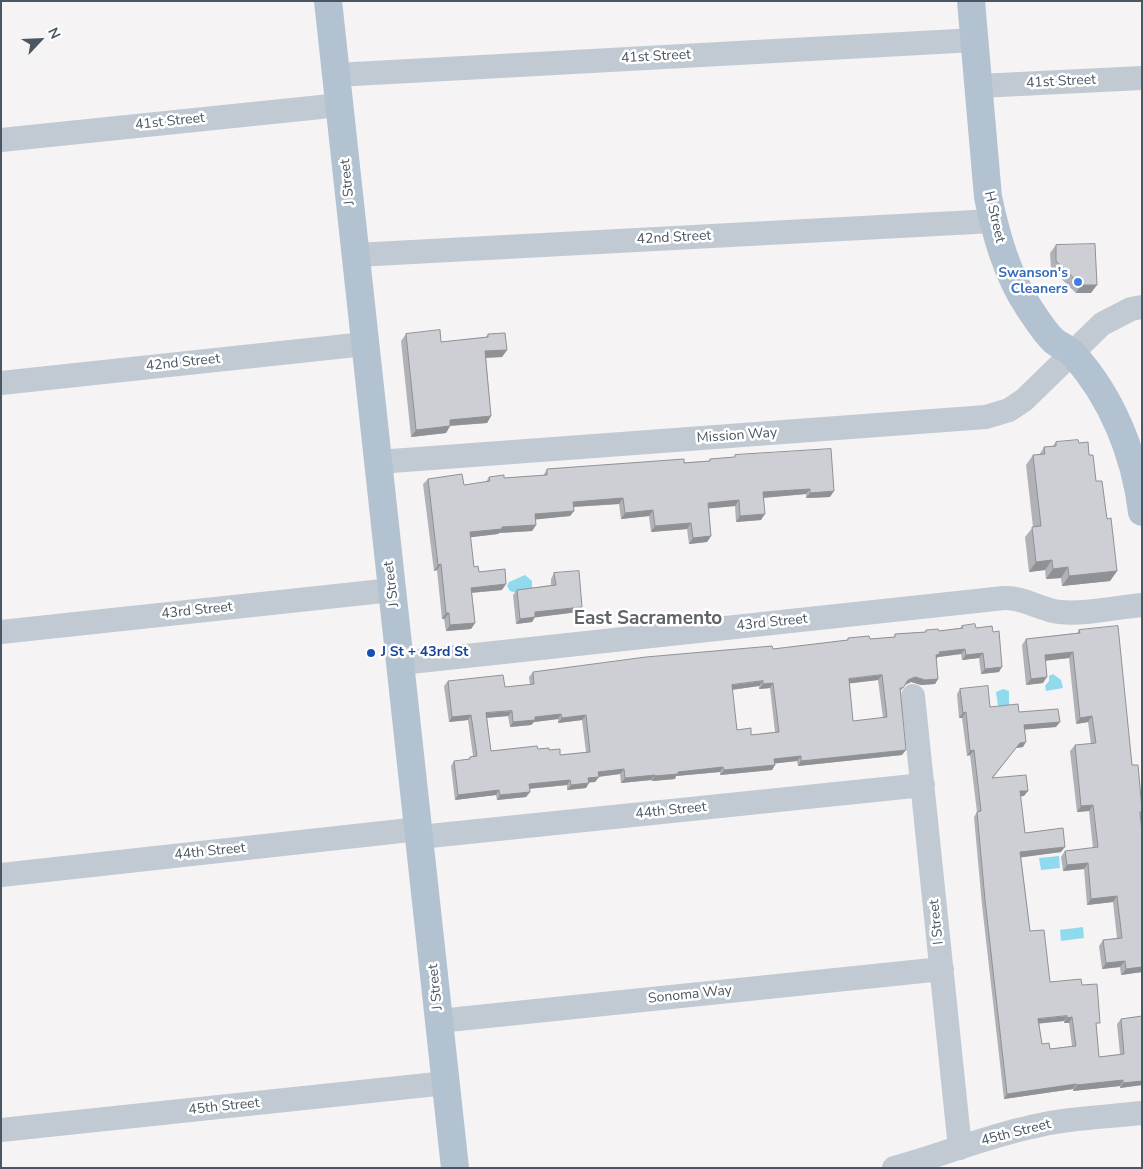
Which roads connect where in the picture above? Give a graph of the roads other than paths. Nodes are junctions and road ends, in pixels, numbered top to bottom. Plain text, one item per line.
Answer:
1 (328, 1) edge
2 (971, 1) edge
3 (975, 40) junction
4 (336, 75) junction
5 (1142, 78) edge
6 (979, 86) junction
7 (340, 105) junction
8 (1, 140) edge
9 (993, 222) junction
10 (356, 255) junction
11 (1142, 308) edge
12 (365, 344) junction
13 (1072, 352) junction
14 (1, 383) edge
15 (378, 462) junction
16 (1142, 512) edge
17 (392, 590) junction
18 (1142, 605) edge
19 (1, 632) edge
20 (401, 663) junction
21 (913, 696) dead end
22 (923, 785) junction
23 (420, 833) junction
24 (1, 875) edge
25 (942, 969) junction
26 (439, 1021) junction
27 (446, 1083) junction
28 (1142, 1113) edge
29 (1, 1130) edge
30 (960, 1148) junction
31 (455, 1168) edge
32 (894, 1168) edge

1 - 4 main road, J Street
2 - 3 main road, H Street
3 - 4 street, 41st Street
3 - 6 main road, H Street
4 - 7 main road, J Street
5 - 6 street, 41st Street
6 - 9 main road, H Street
7 - 8 street, 41st Street
7 - 10 main road, J Street
9 - 10 street, 42nd Street
9 - 13 main road, H Street
10 - 12 main road, J Street
11 - 13 street
12 - 14 street, 42nd Street
12 - 15 main road, J Street
13 - 15 street, Mission Way
13 - 16 main road, H Street
15 - 17 main road, J Street
17 - 19 street, 43rd Street
17 - 20 main road, J Street
18 - 20 street, 43rd Street
20 - 23 main road, J Street
21 - 22 street, I Street
22 - 23 street, 44th Street
22 - 25 street, I Street
23 - 24 street, 44th Street
23 - 26 main road, J Street
25 - 26 street, Sonoma Way
25 - 30 street, I Street
26 - 27 main road, J Street
27 - 29 street, 45th Street
27 - 31 main road, J Street
28 - 30 street, 45th Street
30 - 32 street, 45th Street

